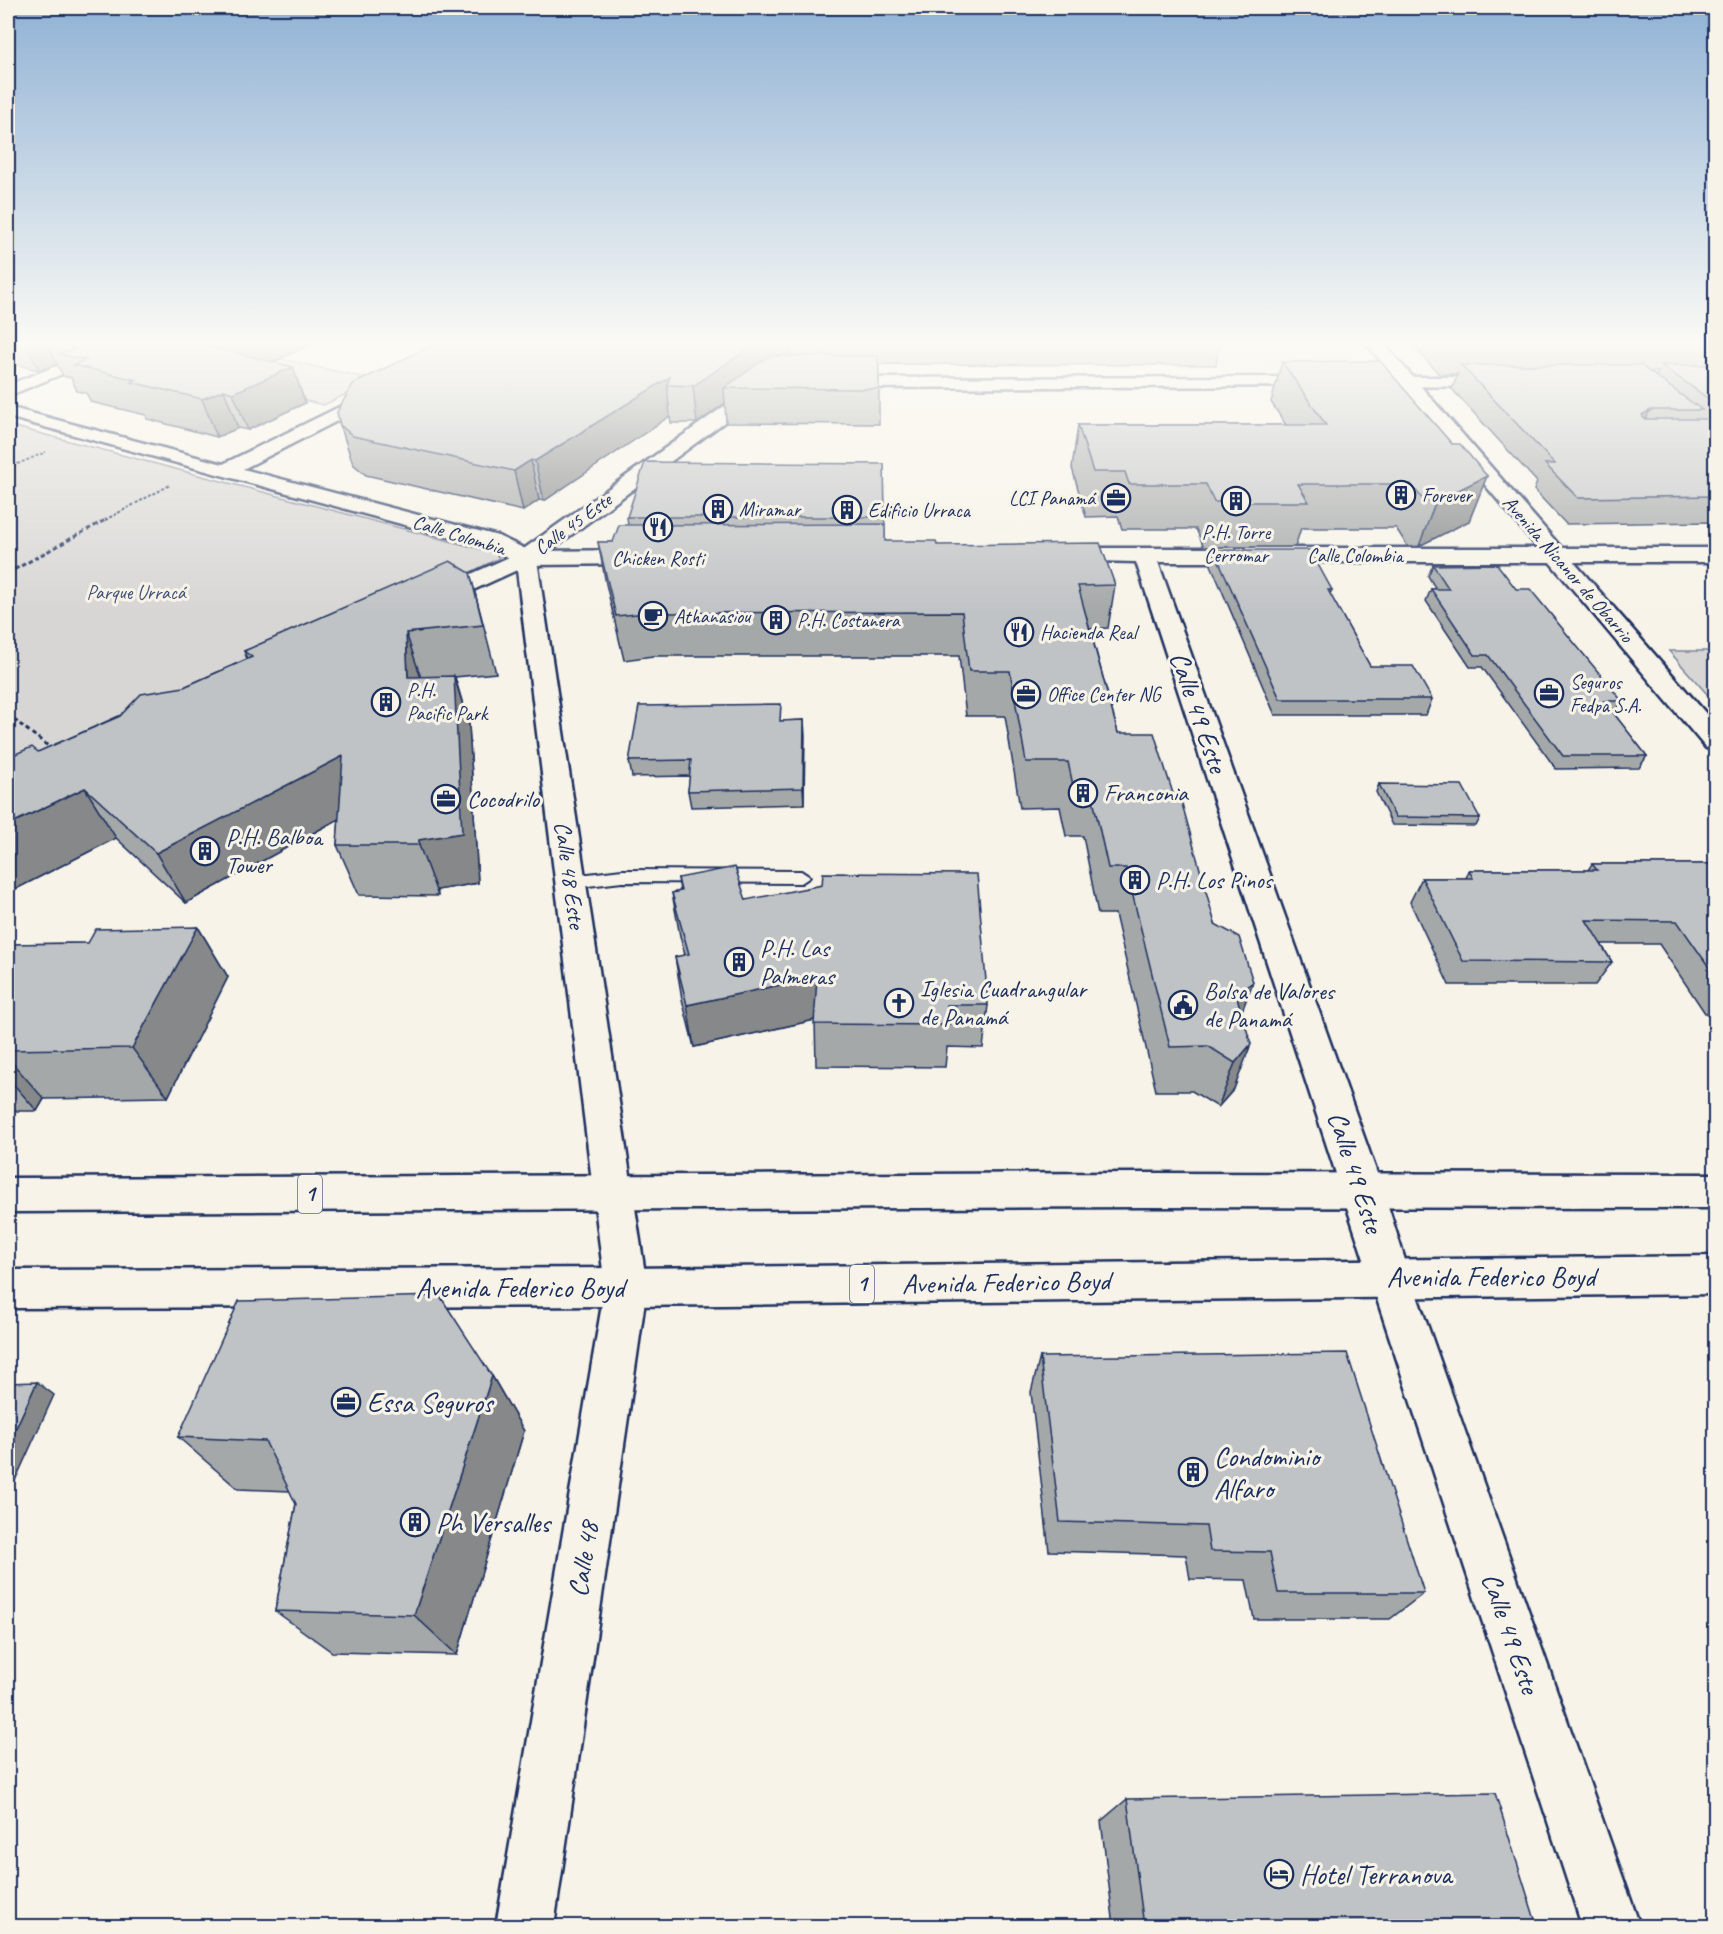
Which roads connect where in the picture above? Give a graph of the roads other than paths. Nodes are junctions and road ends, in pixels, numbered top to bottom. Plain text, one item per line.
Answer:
1 (84, 432) edge
2 (301, 432) edge
3 (701, 432) edge
4 (1448, 432) edge
5 (226, 470) junction
6 (1041, 555) edge
7 (1145, 555) junction
8 (1556, 555) junction
9 (1716, 555) edge
10 (667, 557) edge
11 (526, 558) junction
12 (407, 612) edge
13 (1716, 742) edge
14 (801, 877) dead end
15 (571, 882) junction
16 (1363, 1190) junction
17 (1716, 1191) edge
18 (614, 1192) junction
19 (8, 1195) edge
20 (1716, 1275) edge
21 (1389, 1276) junction
22 (626, 1287) junction
23 (8, 1288) edge
24 (525, 1926) edge
25 (1611, 1926) edge

1 - 5 main road, Calle Colombia
2 - 5 main road
3 - 11 main road, Calle 45 Este
4 - 8 main road, Avenida Nicanor de Obarrio
5 - 11 main road, Calle Colombia
6 - 7 main road, Calle Colombia
7 - 8 main road, Calle Colombia
7 - 16 main road, Calle 49 Este
8 - 9 main road, Calle Colombia
8 - 13 main road, Avenida Nicanor de Obarrio
10 - 11 main road, Calle Colombia
11 - 12 main road
11 - 15 main road, Calle 48 Este
14 - 15 lane
15 - 18 main road, Calle 48 Este
16 - 17 main road, 1
16 - 18 main road, 1
16 - 21 main road, Calle 49 Este
18 - 19 main road, 1
18 - 22 main road, Calle 48
20 - 21 main road, Avenida Federico Boyd / 1
21 - 22 main road, Avenida Federico Boyd / 1
21 - 25 main road, Calle 49 Este
22 - 23 main road, Avenida Federico Boyd / 1
22 - 24 main road, Calle 48

